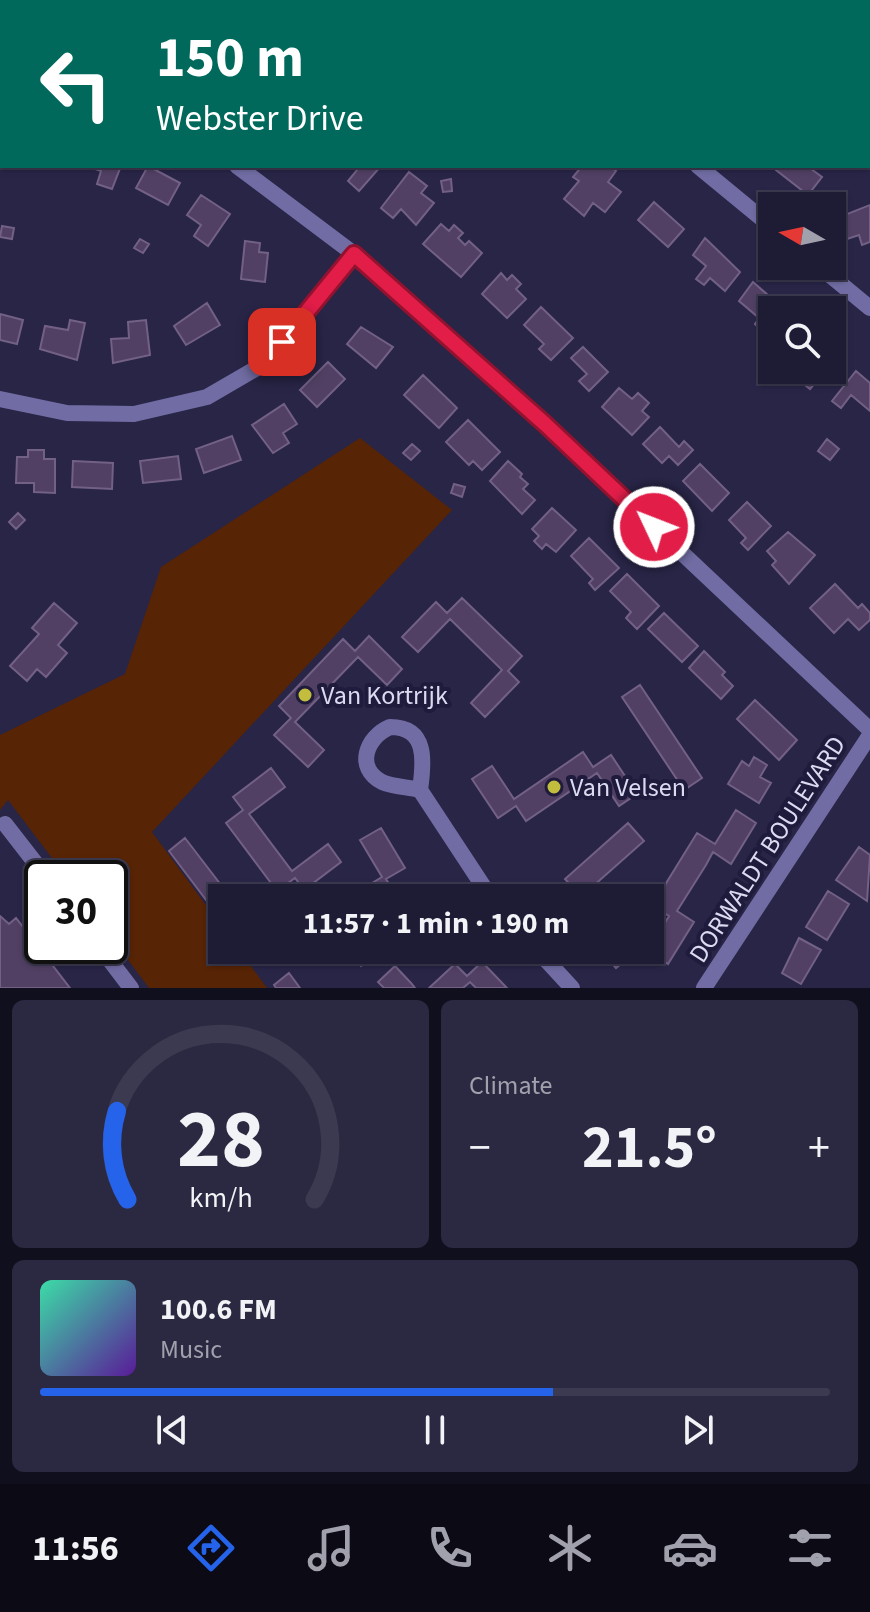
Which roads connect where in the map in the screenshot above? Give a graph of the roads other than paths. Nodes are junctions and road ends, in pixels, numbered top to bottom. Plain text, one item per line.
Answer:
1 (240, 168) edge
2 (700, 168) edge
3 (758, 215) edge
4 (354, 254) junction
5 (836, 280) edge
6 (870, 308) edge
7 (0, 399) edge
8 (870, 733) edge
9 (420, 790) dead end
10 (5, 824) dead end
11 (33, 860) edge
12 (482, 884) edge
13 (113, 964) edge
14 (550, 964) edge
15 (131, 988) edge
16 (572, 988) edge
17 (704, 988) edge

1 - 4 street
2 - 3 street
4 - 7 street
4 - 8 street
5 - 6 street
8 - 17 street, DORWALDT BOULEVARD
9 - 12 street
10 - 11 street
13 - 15 street
14 - 16 street

